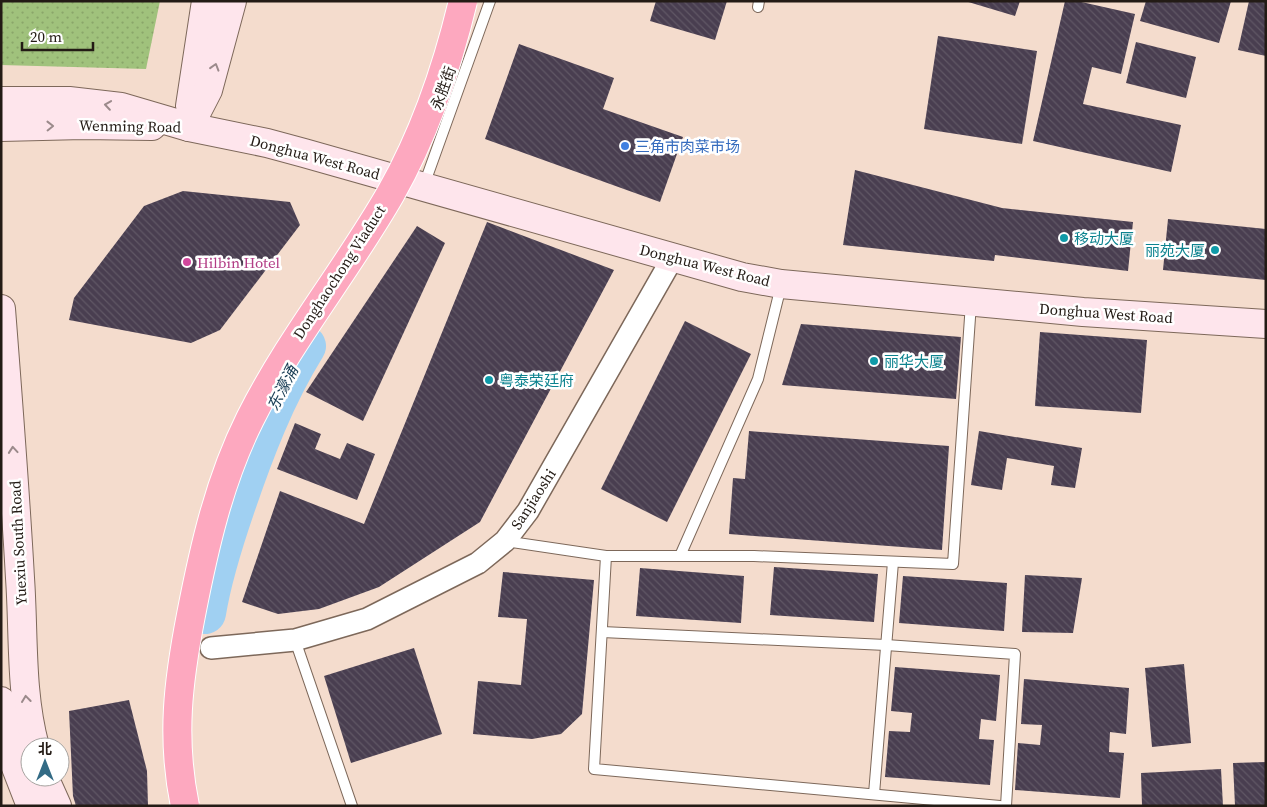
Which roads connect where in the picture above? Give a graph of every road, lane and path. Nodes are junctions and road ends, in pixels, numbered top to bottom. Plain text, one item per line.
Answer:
1 (206, 1) edge
2 (232, 1) edge
3 (465, 1) edge
4 (490, 1) edge
5 (1, 101) edge
6 (1, 127) edge
7 (189, 127) junction
8 (424, 186) junction
9 (672, 258) junction
10 (781, 284) junction
11 (971, 302) junction
12 (1, 309) edge
13 (1266, 324) edge
14 (505, 541) junction
15 (606, 556) junction
16 (680, 556) junction
17 (894, 562) junction
18 (602, 632) junction
19 (295, 640) junction
20 (886, 645) junction
21 (212, 648) dead end
22 (1, 701) edge
23 (32, 737) edge
24 (48, 787) edge
25 (874, 794) junction
26 (31, 806) edge
27 (57, 806) edge
28 (186, 806) edge
29 (352, 806) edge
30 (1000, 806) edge
31 (1006, 806) edge

1 - 7 main road
7 -> 2 main road
3 - 28 highway, Donghaochong Viaduct, bridge
4 - 8 lane, 永胜街
7 -> 5 main road, Wenming Road
6 -> 7 main road, Wenming Road
7 - 8 main road, Donghua West Road
8 - 9 main road, Donghua West Road
9 - 10 main road, Donghua West Road
9 - 14 street, Sanjiaoshi
10 - 11 main road, Donghua West Road
10 - 16 lane
11 - 13 main road, Donghua West Road
11 - 17 lane
23 -> 12 main road, Yuexiu South Road
14 - 15 lane
14 - 19 street, Sanjiaoshi
15 - 16 lane
15 - 18 lane
16 - 17 lane
17 - 20 lane
18 - 20 lane
18 - 25 lane
19 - 21 street, Sanjiaoshi
19 - 29 lane
20 - 25 lane
20 - 31 lane
22 - 26 main road
24 - 27 main road
25 - 30 lane

